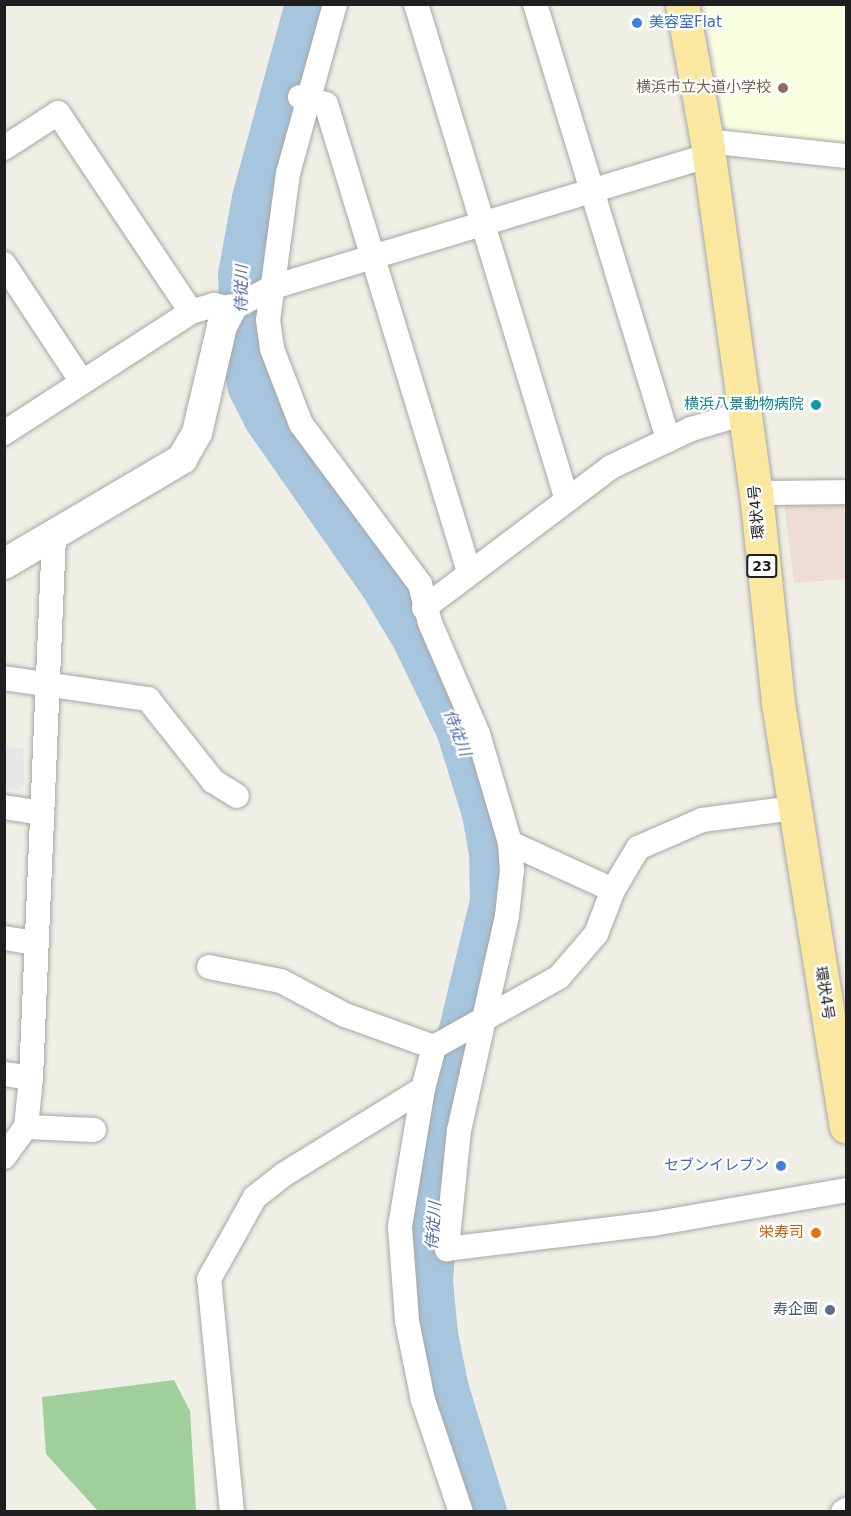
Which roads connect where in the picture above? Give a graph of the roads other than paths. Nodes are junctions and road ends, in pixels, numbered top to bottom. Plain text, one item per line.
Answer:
1 (335, 4) edge
2 (416, 4) edge
3 (535, 4) edge
4 (682, 4) edge
5 (303, 98) junction
6 (4, 148) edge
7 (708, 148) junction
8 (846, 156) edge
9 (592, 190) junction
10 (483, 224) junction
11 (372, 257) junction
12 (4, 264) edge
13 (265, 290) junction
14 (223, 307) junction
15 (191, 312) junction
16 (82, 382) junction
17 (745, 413) junction
18 (4, 433) edge
19 (668, 440) junction
20 (846, 492) edge
21 (756, 493) junction
22 (567, 500) junction
23 (54, 536) junction
24 (4, 564) edge
25 (469, 572) junction
26 (424, 608) junction
27 (4, 678) edge
28 (48, 684) junction
29 (237, 796) dead end
30 (4, 807) edge
31 (794, 808) junction
32 (43, 813) junction
33 (510, 843) junction
34 (613, 890) junction
35 (4, 938) edge
36 (37, 943) junction
37 (209, 967) dead end
38 (479, 1020) junction
39 (438, 1044) junction
40 (4, 1074) edge
41 (32, 1078) junction
42 (423, 1089) junction
43 (26, 1127) junction
44 (846, 1127) edge
45 (94, 1130) dead end
46 (4, 1157) edge
47 (846, 1190) edge
48 (232, 1512) edge
49 (461, 1512) edge

1 - 5 street
2 - 10 street
3 - 9 street
4 - 7 main road, 環状4号 / 23
5 - 11 street
5 - 13 street
6 - 15 street
7 - 8 street
7 - 9 street
7 - 17 main road, 環状4号 / 23
9 - 10 street
9 - 19 street
10 - 11 street
10 - 22 street
11 - 13 street
11 - 25 street
12 - 16 street
13 - 14 street
13 - 26 street
14 - 15 street
14 - 23 street
15 - 16 street
16 - 18 street
17 - 19 street
17 - 21 main road, 環状4号 / 23
19 - 22 street
20 - 21 street
21 - 31 main road, 環状4号 / 23
22 - 25 street
23 - 24 street
23 - 28 street
25 - 26 street
26 - 33 street
27 - 28 street
28 - 29 street
28 - 32 street
30 - 32 street
31 - 34 street
31 - 44 main road, 環状4号 / 23
32 - 36 street
33 - 34 street
33 - 38 street
34 - 38 street
35 - 36 street
36 - 41 street
37 - 39 street
38 - 39 street
38 - 47 street
39 - 42 street
40 - 41 street
41 - 43 street
42 - 48 street
42 - 49 street
43 - 45 street
43 - 46 street

